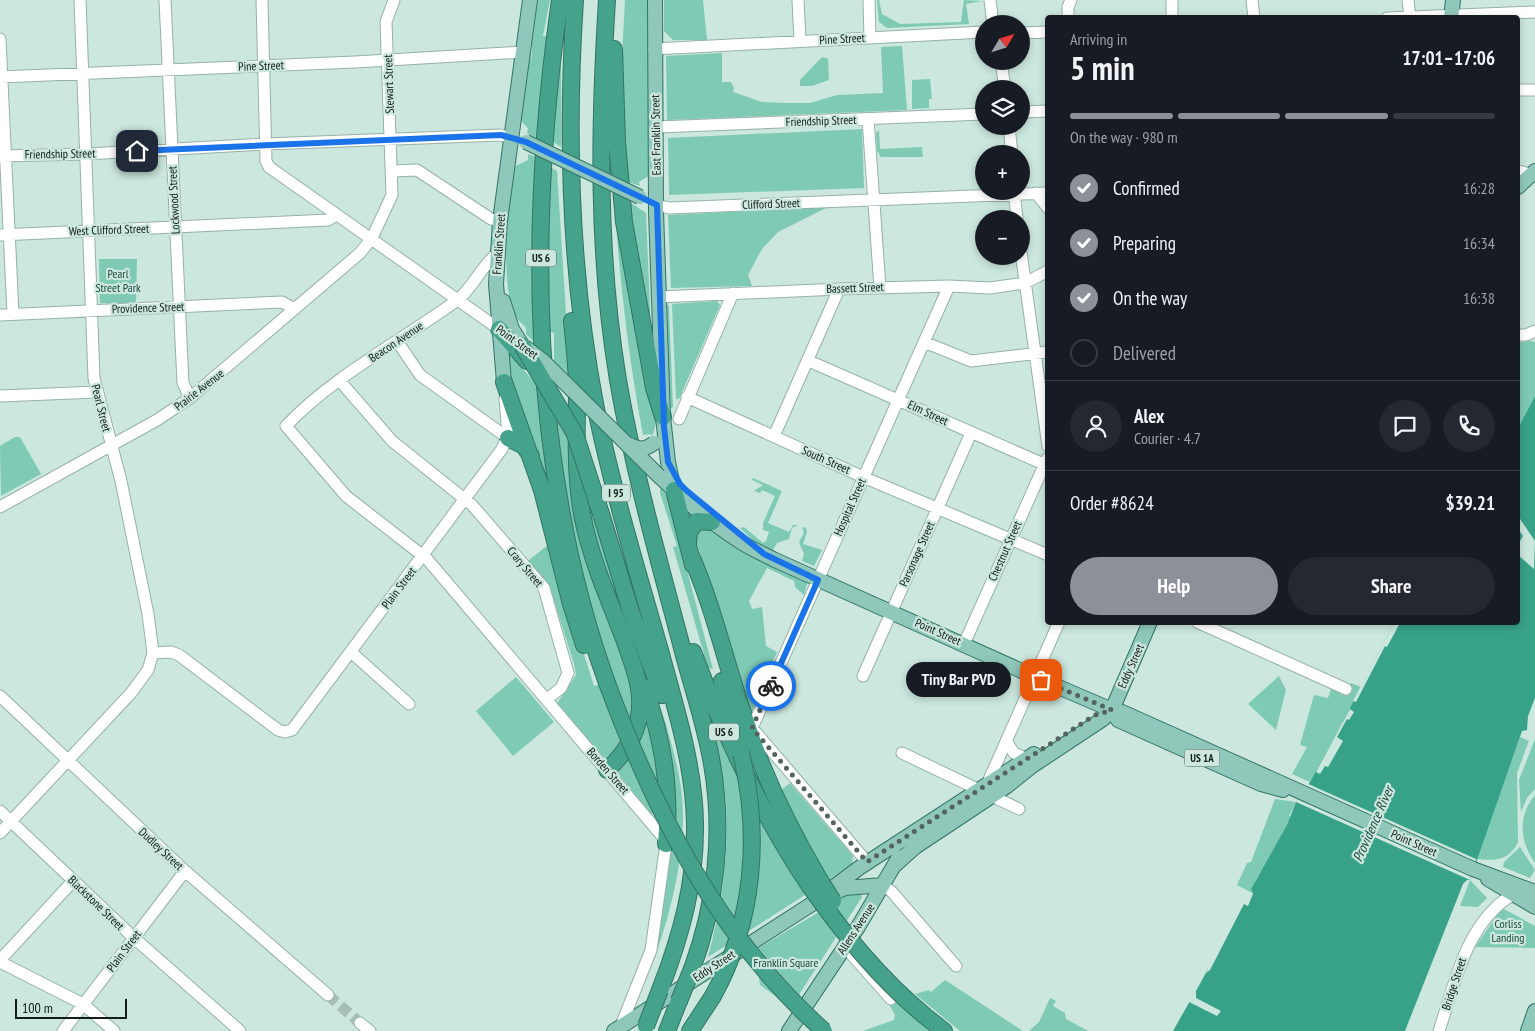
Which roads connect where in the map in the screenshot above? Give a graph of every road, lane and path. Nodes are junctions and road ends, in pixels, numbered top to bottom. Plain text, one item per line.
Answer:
1 (80, 0) edge
2 (165, 0) edge
3 (262, 0) edge
4 (394, 0) edge
5 (530, 0) edge
6 (560, 0) edge
7 (575, 0) edge
8 (607, 0) edge
9 (613, 0) edge
10 (655, 0) edge
11 (798, 0) edge
12 (869, 0) edge
13 (990, 0) edge
14 (1070, 0) edge
15 (1172, 0) edge
16 (1252, 0) edge
17 (1408, 0) edge
18 (1453, 0) edge
19 (1513, 0) edge
20 (1535, 12) edge
21 (992, 15) edge
22 (1068, 15) edge
23 (1172, 15) edge
24 (1254, 15) edge
25 (1410, 15) edge
26 (1451, 15) edge
27 (1513, 15) edge
28 (975, 32) edge
29 (1045, 32) edge
30 (1030, 33) edge
31 (870, 38) junction
32 (0, 39) edge
33 (800, 41) junction
34 (654, 48) junction
35 (523, 52) junction
36 (388, 60) junction
37 (264, 65) junction
38 (169, 69) junction
39 (83, 73) junction
40 (1, 77) edge
41 (1520, 90) edge
42 (1535, 90) edge
43 (1045, 111) edge
44 (1030, 112) edge
45 (975, 114) edge
46 (868, 119) junction
47 (658, 128) junction
48 (510, 137) junction
49 (391, 139) junction
50 (266, 144) junction
51 (172, 149) junction
52 (86, 154) junction
53 (2, 156) edge
54 (393, 171) junction
55 (1528, 172) edge
56 (1520, 184) edge
57 (573, 194) junction
58 (975, 194) edge
59 (874, 199) junction
60 (391, 200) joint
61 (657, 205) junction
62 (336, 215) junction
63 (500, 221) junction
64 (176, 228) junction
65 (90, 231) junction
66 (4, 235) edge
67 (372, 238) junction
68 (499, 252) junction
69 (1023, 265) edge
70 (498, 273) junction
71 (1045, 273) edge
72 (1025, 283) junction
73 (949, 286) junction
74 (839, 288) junction
75 (880, 288) junction
76 (733, 293) junction
77 (659, 297) junction
78 (457, 300) junction
79 (178, 307) junction
80 (295, 308) junction
81 (93, 310) junction
82 (13, 314) junction
83 (0, 315) edge
84 (499, 329) junction
85 (1535, 331) edge
86 (1520, 335) edge
87 (397, 341) junction
88 (924, 342) junction
89 (522, 345) junction
90 (1045, 352) edge
91 (1034, 354) junction
92 (809, 361) junction
93 (340, 381) junction
94 (504, 382) junction
95 (548, 387) junction
96 (97, 392) junction
97 (0, 396) edge
98 (688, 397) junction
99 (190, 398) junction
100 (897, 399) junction
101 (669, 421) junction
102 (286, 426) joint
103 (1045, 426) edge
104 (971, 433) junction
105 (774, 436) junction
106 (508, 438) junction
107 (628, 443) junction
108 (111, 446) junction
109 (532, 457) junction
110 (668, 462) junction
111 (1045, 462) edge
112 (1045, 467) edge
113 (863, 477) junction
114 (674, 490) junction
115 (465, 500) junction
116 (0, 507) edge
117 (937, 508) junction
118 (712, 522) junction
119 (1010, 538) junction
120 (689, 549) junction
121 (764, 554) junction
122 (1045, 554) edge
123 (423, 556) junction
124 (661, 568) junction
125 (818, 580) junction
126 (892, 611) junction
127 (1058, 625) edge
128 (1149, 625) edge
129 (1204, 625) edge
130 (964, 644) junction
131 (351, 652) junction
132 (153, 653) junction
133 (629, 653) junction
134 (725, 673) junction
135 (863, 676) dead end
136 (1035, 677) junction
137 (603, 684) junction
138 (1346, 689) dead end
139 (0, 696) edge
140 (546, 699) junction
141 (408, 704) dead end
142 (1112, 710) junction
143 (1006, 740) junction
144 (902, 753) dead end
145 (1027, 759) junction
146 (68, 761) junction
147 (607, 770) junction
148 (692, 785) junction
149 (986, 790) junction
150 (1019, 809) dead end
151 (0, 811) edge
152 (11, 821) junction
153 (922, 828) junction
154 (0, 833) edge
155 (666, 844) junction
156 (867, 862) junction
157 (895, 865) junction
158 (1473, 869) junction
159 (185, 871) junction
160 (73, 881) junction
161 (814, 882) junction
162 (884, 885) junction
163 (1535, 892) edge
164 (1512, 895) junction
165 (814, 902) junction
166 (1535, 907) edge
167 (134, 938) junction
168 (845, 947) junction
169 (0, 961) edge
170 (956, 966) dead end
171 (328, 995) tunnel mouth
172 (891, 999) dead end
173 (84, 1004) junction
174 (1535, 1011) edge
175 (617, 1029) edge
176 (645, 1029) edge
177 (63, 1031) edge
178 (114, 1031) edge
179 (240, 1031) edge
180 (667, 1031) edge
181 (690, 1031) edge
182 (790, 1031) edge
183 (824, 1031) edge
184 (944, 1031) edge
185 (1439, 1031) edge
186 (1528, 1031) edge

1 - 39 street, Pearl Street
2 - 38 street, Lockwood Street
3 - 37 street, Point Street
4 - 36 street, Stewart Street
5 - 35 main road, Franklin Street
6 - 137 highway, US 6
7 - 57 highway, I 95
8 - 124 highway, I 95
9 - 101 highway
10 - 34 main road, East Franklin Street
11 - 33 street
12 - 31 street
13 - 21 street
14 - 22 street
15 - 23 street
16 - 24 street
17 - 25 street
18 - 26 main road
19 - 27 street
20 - 27 street
28 - 31 street, Pine Street
29 - 30 street
31 - 33 street, Pine Street
32 - 40 street
33 - 34 street, Pine Street
34 - 47 main road, East Franklin Street
35 - 36 street, Pine Street
35 - 48 main road, Franklin Street
36 - 37 street, Pine Street
36 - 49 street, Stewart Street
37 - 38 street, Pine Street
37 - 50 street, Point Street
38 - 39 street, Pine Street
38 - 51 street, Lockwood Street
39 - 40 street, Pine Street
39 - 52 street, Pearl Street
40 - 53 street
41 - 42 street
43 - 44 street
45 - 46 street, Friendship Street
46 - 47 street, Friendship Street
46 - 59 street
47 - 61 main road, East Franklin Street
48 - 49 street, Friendship Street
48 - 61 main road, Clifford Street, bridge
48 - 63 main road, Franklin Street
49 - 50 street, Friendship Street
49 - 54 street, Stewart Street
50 - 51 street, Friendship Street
50 - 62 street, Point Street
51 - 52 street, Friendship Street
51 - 64 street, Lockwood Street
52 - 53 street, Friendship Street
52 - 65 street, Pearl Street
53 - 66 street
54 - 60 street, Stewart Street
54 - 63 street
55 - 56 main road
57 - 133 highway
57 - 148 highway, I 95
58 - 59 street, Clifford Street
59 - 61 street, Clifford Street
59 - 75 street
60 - 67 street, Prairie Avenue
61 - 77 main road, East Franklin Street
62 - 64 street, West Clifford Street
62 - 67 street, Point Street
63 - 68 main road, Franklin Street
64 - 65 street, West Clifford Street
64 - 79 street, Lockwood Street
65 - 66 street, West Clifford Street
65 - 81 street, Pearl Street
66 - 82 street
67 - 78 street, Point Street
67 - 80 street, Prairie Avenue
68 - 70 main road, Franklin Street
68 - 78 street, Beacon Avenue
69 - 72 street
70 - 84 main road, Franklin Street
70 - 89 main road
71 - 72 street, Bassett Street
72 - 73 street, Bassett Street
72 - 91 street
73 - 75 street, Bassett Street
73 - 88 street, Hospital Street
74 - 75 street, Bassett Street
74 - 76 street, Bassett Street
74 - 92 street
76 - 77 street, Bassett Street
76 - 98 street
77 - 101 main road, East Franklin Street
78 - 84 street, Point Street
78 - 87 street, Beacon Avenue
79 - 80 street, Providence Street
79 - 81 street, Providence Street
79 - 99 street, Lockwood Street
80 - 99 street, Prairie Avenue
81 - 82 street, Providence Street
81 - 96 street, Pearl Street
82 - 83 street, Providence Street
84 - 89 main road, Point Street
84 - 94 main road, Franklin Street
84 - 95 highway, bridge
85 - 86 street
87 - 93 street, Beacon Avenue
87 - 106 street
88 - 91 street
88 - 100 street, Hospital Street
89 - 95 highway, bridge
89 - 107 main road, Point Street, bridge
90 - 91 street
91 - 103 street
92 - 100 street, Elm Street
92 - 105 street
93 - 102 street, Beacon Avenue
93 - 115 street
94 - 106 street, Franklin Street
94 - 109 highway
95 - 148 highway, bridge
96 - 97 street
96 - 108 street, Pearl Street
98 - 101 street
98 - 105 street, South Street
99 - 108 street, Prairie Avenue
100 - 104 street, Elm Street
100 - 113 street, Hospital Street
101 - 107 main road, bridge
101 - 110 main road, East Franklin Street
102 - 123 street, Borden Street
104 - 111 street, Elm Street
104 - 117 street, Parsonage Street
105 - 113 street, South Street
106 - 109 highway
106 - 115 street, Plain Street
107 - 114 main road, Point Street, bridge
108 - 116 street, Prairie Avenue
108 - 132 street, Pearl Street
109 - 137 highway
110 - 114 main road, East Franklin Street
110 - 121 main road, Point Street
112 - 119 street, Chestnut Street
113 - 117 street, South Street
113 - 125 street, Hospital Street
114 - 118 main road, Point Street
114 - 120 highway
115 - 123 street, Plain Street
115 - 140 street, Crary Street
117 - 119 street, South Street
117 - 126 street, Parsonage Street
118 - 120 highway
118 - 121 main road, Point Street
119 - 122 street, South Street
119 - 130 street, Chestnut Street
120 - 134 highway
121 - 125 main road, Point Street
123 - 131 street, Plain Street
123 - 140 street, Borden Street
124 - 161 highway, US 6
124 - 180 highway, I 95, bridge
125 - 126 main road, Point Street
125 - 156 street, Hospital Street
126 - 130 main road, Point Street
126 - 135 street, Parsonage Street
127 - 136 street
128 - 142 main road, Eddy Street
129 - 138 street
130 - 136 main road, Point Street
131 - 132 street, Plain Street
131 - 141 street
132 - 146 street
133 - 147 highway
133 - 155 highway
134 - 161 highway
134 - 181 highway, bridge
136 - 142 main road, Point Street
136 - 143 street
137 - 183 highway, bridge
139 - 146 street, Dudley Street
140 - 147 street, Borden Street
142 - 145 main road, Eddy Street
142 - 149 main road, Eddy Street
142 - 158 main road, Point Street / US 1A
143 - 145 street
143 - 149 street
144 - 149 street
145 - 149 main road, Eddy Street
146 - 152 street
146 - 159 street, Dudley Street
147 - 155 street, Borden Street
148 - 176 highway, I 95, bridge
149 - 150 street
149 - 153 main road, Eddy Street
149 - 157 main road, Eddy Street
151 - 152 street, Blackstone Street
152 - 154 street
152 - 160 street, Blackstone Street
153 - 156 main road, Eddy Street
153 - 157 main road, Allens Avenue
155 - 175 street
156 - 165 main road, Eddy Street
157 - 162 main road, Allens Avenue
158 - 163 main road, US 1A
158 - 164 main road, US 1A
159 - 167 street, Plain Street
159 - 171 street, Dudley Street
160 - 167 street, Blackstone Street
160 - 169 street
161 - 184 highway, US 6, bridge
162 - 165 main road, Eddy Street
162 - 168 main road, Allens Avenue
162 - 170 street
164 - 166 main road, US 1A
164 - 185 street, Bridge Street
165 - 175 main road, Eddy Street
167 - 173 street, Plain Street
167 - 179 street, Blackstone Street
168 - 172 street
168 - 182 main road, Allens Avenue
169 - 173 street
173 - 177 street, Plain Street
173 - 178 street
174 - 186 main road

